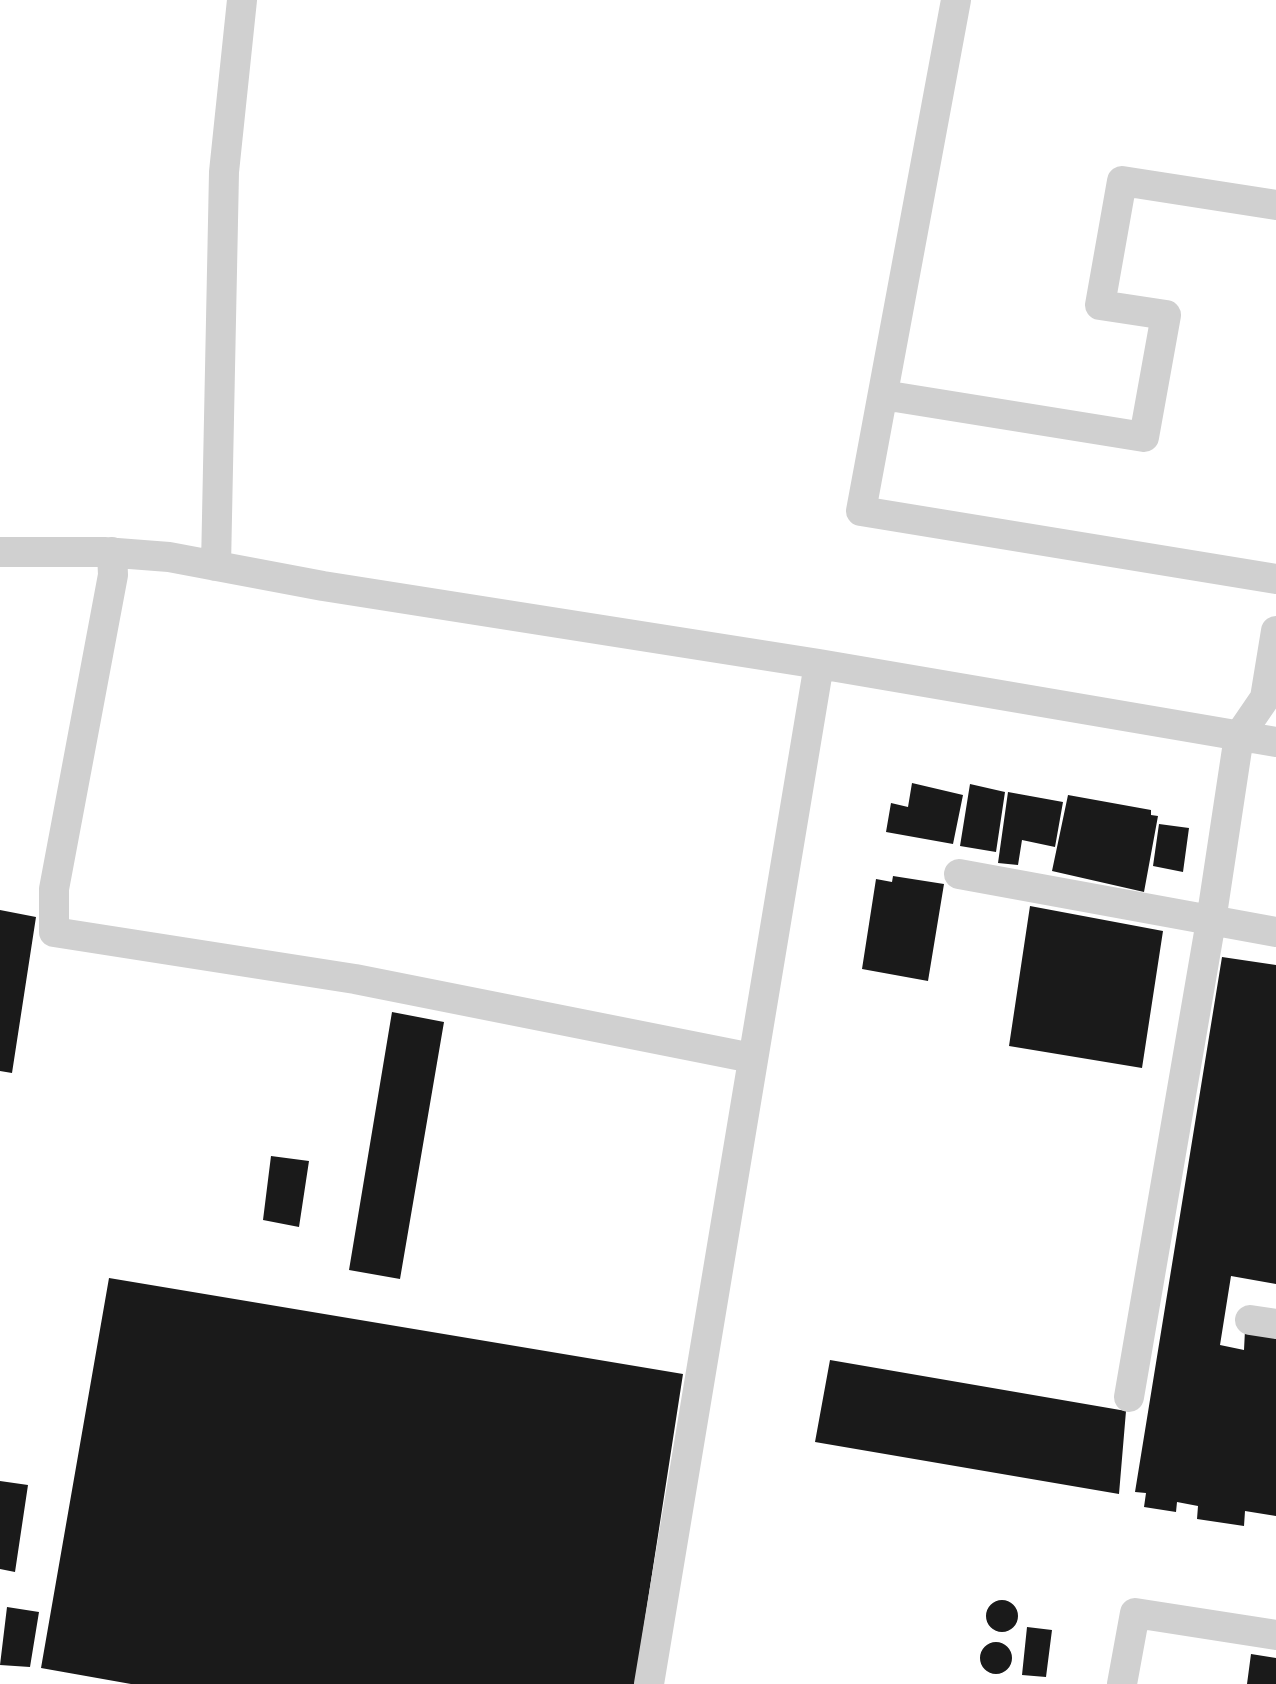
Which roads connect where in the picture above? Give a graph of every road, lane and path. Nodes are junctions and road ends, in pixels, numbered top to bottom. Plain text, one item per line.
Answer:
1 (242, 0) edge
2 (956, 0) edge
3 (1276, 205) edge
4 (883, 395) junction
5 (0, 552) edge
6 (112, 552) junction
7 (216, 566) junction
8 (1276, 579) edge
9 (1276, 631) edge
10 (819, 664) junction
11 (1239, 736) junction
12 (1276, 742) edge
13 (959, 874) dead end
14 (1211, 921) junction
15 (1276, 932) edge
16 (752, 1058) junction
17 (1129, 1397) dead end
18 (1276, 1635) edge
19 (649, 1684) edge
20 (1122, 1684) edge

1 - 7 street
2 - 4 street
3 - 4 street
4 - 8 street
5 - 6 street
6 - 7 street
6 - 16 street
7 - 10 street
9 - 11 street
10 - 11 street
10 - 16 street
11 - 12 street
11 - 14 street
13 - 14 street
14 - 15 street
14 - 17 street
16 - 19 street
18 - 20 street

